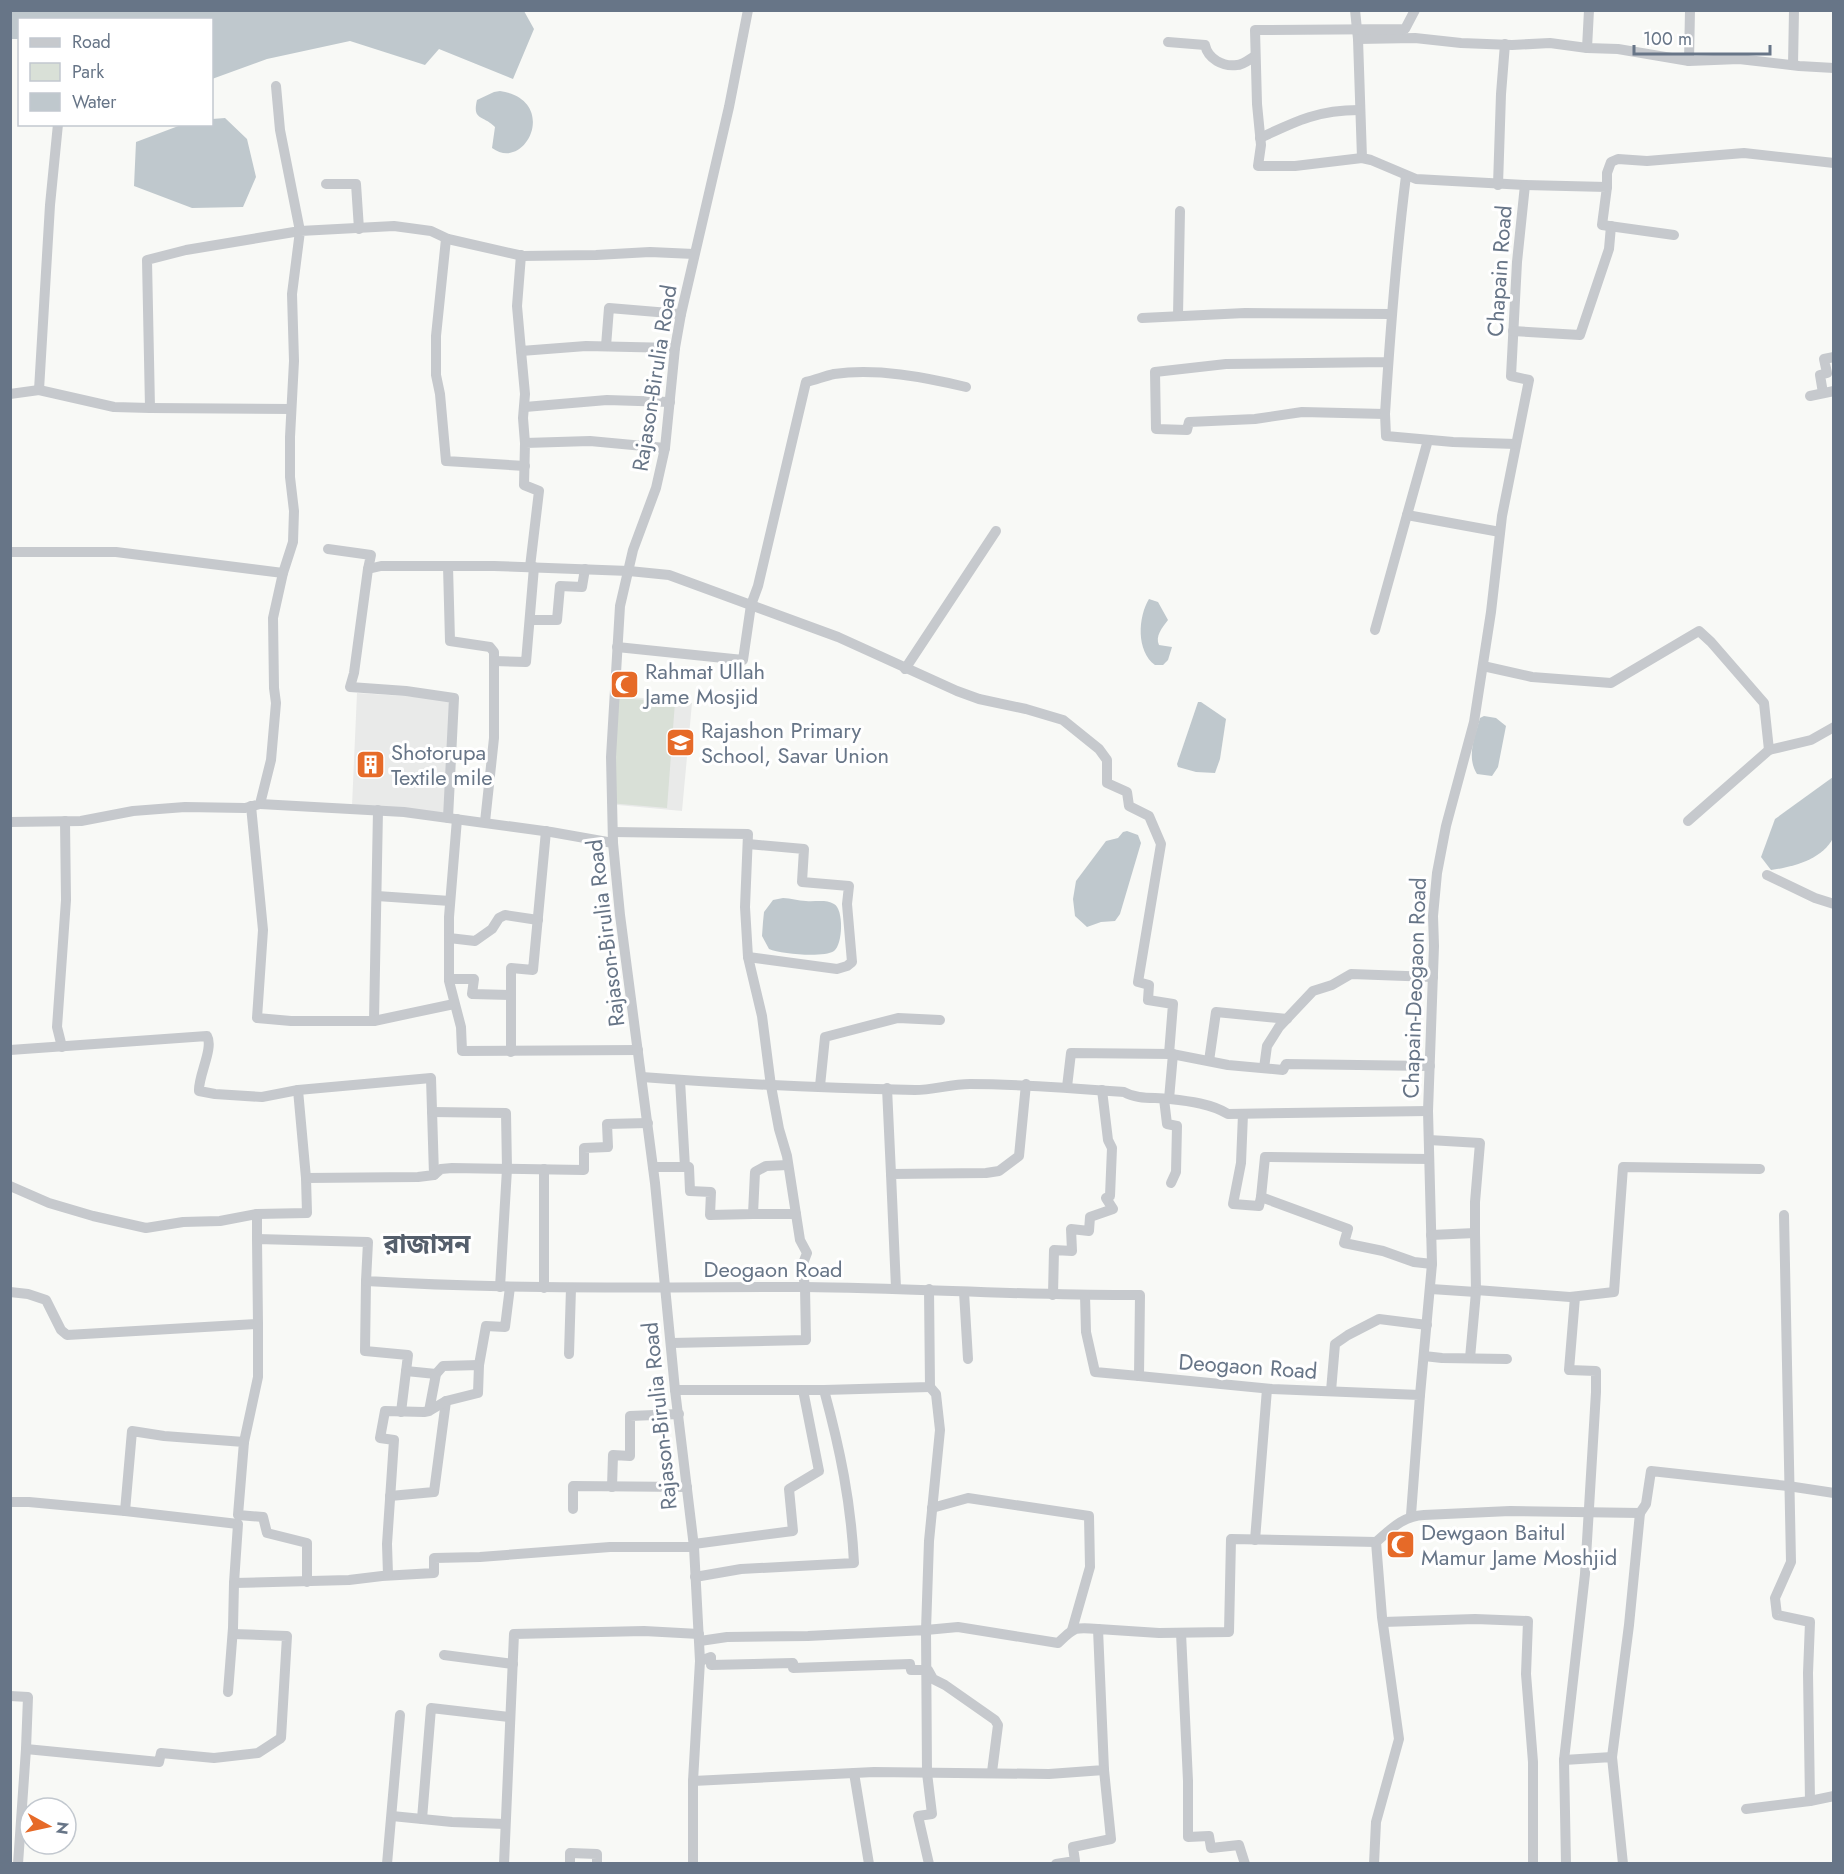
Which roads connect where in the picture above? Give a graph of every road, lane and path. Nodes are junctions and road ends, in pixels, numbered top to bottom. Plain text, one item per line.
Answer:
1 (748, 10) edge
2 (1355, 10) edge
3 (1415, 10) edge
4 (1589, 10) edge
5 (1690, 10) edge
6 (1794, 10) edge
7 (1357, 33) junction
8 (1168, 42) dead end
9 (1505, 44) junction
10 (1587, 48) junction
11 (1256, 56) junction
12 (1689, 61) junction
13 (1794, 65) junction
14 (1833, 68) edge
15 (276, 86) dead end
16 (1359, 110) junction
17 (58, 126) edge
18 (1260, 138) junction
19 (1362, 158) junction
20 (1833, 163) edge
21 (1406, 176) junction
22 (326, 184) dead end
23 (1498, 185) junction
24 (1526, 185) junction
25 (1607, 187) junction
26 (1180, 211) dead end
27 (1611, 226) junction
28 (359, 229) junction
29 (300, 231) junction
30 (1674, 235) dead end
31 (446, 239) junction
32 (694, 254) junction
33 (521, 255) junction
34 (681, 314) junction
35 (1391, 314) junction
36 (1178, 316) junction
37 (1142, 318) dead end
38 (1513, 331) junction
39 (606, 346) junction
40 (675, 348) junction
41 (521, 351) junction
42 (1833, 357) edge
43 (1388, 362) junction
44 (966, 387) dead end
45 (39, 390) junction
46 (1828, 392) edge
47 (10, 394) edge
48 (1809, 396) dead end
49 (670, 402) junction
50 (525, 407) junction
51 (150, 408) junction
52 (291, 409) junction
53 (1384, 414) junction
54 (1428, 440) junction
55 (525, 443) junction
56 (1516, 444) junction
57 (665, 448) junction
58 (525, 466) junction
59 (1407, 515) junction
60 (1502, 516) joint
61 (996, 531) dead end
62 (1500, 532) junction
63 (328, 549) dead end
64 (10, 552) edge
65 (448, 566) junction
66 (532, 567) junction
67 (368, 569) junction
68 (585, 569) junction
69 (629, 571) junction
70 (283, 573) junction
71 (751, 606) junction
72 (530, 620) junction
73 (1374, 630) dead end
74 (617, 647) junction
75 (494, 661) junction
76 (1483, 666) junction
77 (905, 669) junction
78 (1833, 727) edge
79 (1769, 750) junction
80 (255, 805) junction
81 (378, 810) junction
82 (453, 818) junction
83 (65, 821) junction
84 (1688, 821) dead end
85 (10, 822) edge
86 (485, 822) junction
87 (546, 831) junction
88 (613, 838) junction
89 (748, 844) junction
90 (1767, 874) dead end
91 (377, 896) junction
92 (450, 901) junction
93 (1833, 904) edge
94 (538, 920) junction
95 (449, 938) junction
96 (748, 957) junction
97 (1433, 977) junction
98 (449, 979) junction
99 (511, 995) junction
100 (454, 1004) junction
101 (1287, 1019) junction
102 (940, 1020) dead end
103 (374, 1021) junction
104 (62, 1047) junction
105 (10, 1050) edge
106 (638, 1050) junction
107 (511, 1052) junction
108 (1171, 1054) junction
109 (1209, 1061) junction
110 (1430, 1066) junction
111 (1264, 1068) junction
112 (642, 1077) junction
113 (680, 1080) junction
114 (1026, 1084) junction
115 (771, 1086) junction
116 (820, 1086) junction
117 (1067, 1087) junction
118 (887, 1089) junction
119 (298, 1090) junction
120 (1102, 1090) junction
121 (1166, 1099) junction
122 (1428, 1111) junction
123 (432, 1112) junction
124 (1243, 1114) junction
125 (648, 1123) junction
126 (1429, 1140) junction
127 (1429, 1159) junction
128 (788, 1165) junction
129 (653, 1167) junction
130 (685, 1167) junction
131 (507, 1169) junction
132 (544, 1169) junction
133 (1760, 1169) dead end
134 (891, 1174) junction
135 (434, 1175) junction
136 (306, 1178) junction
137 (1171, 1183) dead end
138 (10, 1186) edge
139 (1261, 1197) junction
140 (257, 1214) junction
141 (753, 1214) junction
142 (796, 1214) junction
143 (1784, 1215) dead end
144 (1475, 1233) junction
145 (1431, 1235) junction
146 (257, 1239) junction
147 (1432, 1264) junction
148 (366, 1281) junction
149 (505, 1287) junction
150 (805, 1287) junction
151 (544, 1288) junction
152 (570, 1288) junction
153 (666, 1288) junction
154 (896, 1288) junction
155 (928, 1289) junction
156 (1431, 1289) junction
157 (1476, 1291) junction
158 (10, 1292) edge
159 (964, 1292) junction
160 (1053, 1295) junction
161 (1085, 1295) junction
162 (1575, 1297) junction
163 (258, 1324) junction
164 (1427, 1324) junction
165 (671, 1343) junction
166 (569, 1354) dead end
167 (1424, 1356) junction
168 (1470, 1358) junction
169 (968, 1359) dead end
170 (1507, 1359) dead end
171 (479, 1365) junction
172 (406, 1371) junction
173 (436, 1374) junction
174 (1139, 1376) junction
175 (930, 1387) junction
176 (1267, 1389) junction
177 (675, 1390) junction
178 (803, 1390) junction
179 (824, 1390) junction
180 (1331, 1391) junction
181 (1420, 1395) junction
182 (446, 1401) junction
183 (429, 1411) junction
184 (401, 1412) junction
185 (678, 1414) junction
186 (244, 1442) junction
187 (1788, 1486) junction
188 (612, 1487) junction
189 (687, 1487) junction
190 (1833, 1493) edge
191 (390, 1496) junction
192 (10, 1502) edge
193 (932, 1508) junction
194 (573, 1509) dead end
195 (124, 1511) junction
196 (1590, 1511) junction
197 (1640, 1513) junction
198 (1411, 1515) junction
199 (238, 1520) junction
200 (1256, 1540) junction
201 (1376, 1542) junction
202 (694, 1546) junction
203 (388, 1575) junction
204 (695, 1577) junction
205 (307, 1582) junction
206 (234, 1583) junction
207 (1383, 1622) junction
208 (1098, 1629) junction
209 (926, 1630) junction
210 (1072, 1630) junction
211 (1182, 1633) junction
212 (233, 1634) junction
213 (699, 1637) junction
214 (444, 1655) dead end
215 (700, 1661) junction
216 (513, 1664) junction
217 (928, 1670) junction
218 (228, 1692) dead end
219 (10, 1696) edge
220 (400, 1715) dead end
221 (510, 1717) junction
222 (26, 1749) junction
223 (1612, 1757) junction
224 (1564, 1760) junction
225 (1104, 1770) junction
226 (992, 1772) junction
227 (854, 1773) junction
228 (927, 1773) junction
229 (693, 1781) junction
230 (1833, 1796) edge
231 (1810, 1801) junction
232 (1746, 1809) dead end
233 (392, 1816) junction
234 (422, 1819) junction
235 (505, 1824) junction
236 (18, 1863) edge
237 (387, 1863) edge
238 (504, 1863) edge
239 (570, 1863) edge
240 (597, 1863) edge
241 (693, 1863) edge
242 (869, 1863) edge
243 (929, 1863) edge
244 (1056, 1863) edge
245 (1245, 1863) edge
246 (1374, 1863) edge
247 (1533, 1863) edge
248 (1566, 1863) edge
249 (1623, 1863) edge

1 - 32 street, Rajason-Birulia Road
2 - 7 street
3 - 7 street
4 - 10 street
5 - 12 street
6 - 13 street
7 - 9 street
7 - 11 street
7 - 16 street
8 - 11 street
9 - 10 street
9 - 23 street
10 - 12 street
11 - 18 street
12 - 13 street
13 - 14 street
15 - 29 street
16 - 18 street
16 - 19 street
17 - 45 street
18 - 19 street
19 - 21 street, Chapain Road
20 - 25 street
21 - 23 street, Chapain Road
21 - 35 street
22 - 28 street
23 - 24 street, Chapain Road
24 - 25 street
24 - 38 street, Chapain Road
25 - 27 street
26 - 36 street
27 - 30 street
27 - 38 street
28 - 29 street
28 - 31 street
29 - 51 street
29 - 52 street
31 - 33 street
31 - 58 street
32 - 33 street
32 - 34 street, Rajason-Birulia Road
33 - 41 street
34 - 39 street
34 - 40 street, Rajason-Birulia Road
35 - 36 street
35 - 43 street
36 - 37 street
38 - 56 street, Chapain Road
39 - 40 street
39 - 41 street
40 - 49 street, Rajason-Birulia Road
41 - 50 street
42 - 46 street
43 - 53 street
43 - 53 street
44 - 71 street
45 - 47 street
45 - 51 street
46 - 48 street
49 - 50 street
49 - 57 street, Rajason-Birulia Road
50 - 55 street
51 - 52 street
52 - 70 street
53 - 54 street
54 - 56 street
54 - 59 street
55 - 57 street
55 - 58 street
56 - 60 street, Chapain Road
57 - 69 street, Rajason-Birulia Road
58 - 66 street
59 - 62 street
59 - 73 street
60 - 62 street, Chapain-Deogaon Road
61 - 77 street
62 - 76 street, Chapain-Deogaon Road
63 - 67 street
64 - 70 street
65 - 66 street
65 - 67 street
65 - 75 street
66 - 68 street
66 - 72 street
67 - 82 street
68 - 69 street
68 - 72 street
69 - 71 street
69 - 74 street, Rajason-Birulia Road
70 - 80 street
71 - 74 street
71 - 77 street
72 - 75 street
74 - 88 street, Rajason-Birulia Road
75 - 86 street
76 - 79 street
76 - 97 street, Chapain-Deogaon Road
77 - 108 street
78 - 79 street
79 - 84 street
80 - 81 street
80 - 83 street
80 - 103 street
81 - 82 street
81 - 91 street
82 - 86 street
82 - 92 street
83 - 85 street
83 - 104 street
86 - 87 street
87 - 88 street
87 - 94 street
88 - 89 street
88 - 106 street, Rajason-Birulia Road
89 - 96 street
89 - 96 street
90 - 93 street
91 - 92 street
91 - 103 street
92 - 95 street
94 - 95 street
94 - 99 street
95 - 98 street
96 - 115 street
97 - 101 street
97 - 110 street, Chapain-Deogaon Road
98 - 99 street
98 - 100 street
99 - 107 street
100 - 103 street
100 - 107 street
101 - 109 street
101 - 111 street
102 - 116 street
104 - 105 street
104 - 119 street
106 - 107 street
106 - 112 street, Rajason-Birulia Road
108 - 109 street
108 - 117 street
108 - 121 street
109 - 111 street
110 - 111 street
110 - 122 street, Chapain-Deogaon Road
112 - 113 street
112 - 125 street, Rajason-Birulia Road
113 - 115 street
113 - 130 street
114 - 117 street
114 - 118 street
114 - 134 street
115 - 116 street
115 - 128 street
116 - 118 street
117 - 120 street
118 - 134 street
119 - 123 street
119 - 136 street
120 - 121 street
120 - 160 street
121 - 124 street
121 - 137 street
122 - 124 street
122 - 126 street, Chapain-Deogaon Road
123 - 131 street
123 - 135 street
124 - 139 street
125 - 129 street, Rajason-Birulia Road
125 - 132 street
126 - 127 street, Chapain-Deogaon Road
126 - 144 street
127 - 139 street
127 - 145 street, Chapain-Deogaon Road
128 - 141 street
128 - 142 street
129 - 130 street
129 - 153 street, Rajason-Birulia Road
130 - 141 street
131 - 132 street
131 - 135 street
131 - 149 street
132 - 151 street
133 - 162 street
134 - 154 street
135 - 136 street
136 - 140 street
138 - 140 street
139 - 147 street
140 - 146 street
141 - 142 street
142 - 150 street
143 - 187 street
144 - 145 street
144 - 157 street
145 - 147 street, Chapain-Deogaon Road
146 - 148 street
146 - 163 street
147 - 156 street, Chapain-Deogaon Road
148 - 149 street, Deogaon Road
148 - 172 street
149 - 151 street, Deogaon Road
149 - 171 street
150 - 153 street, Deogaon Road
150 - 154 street, Deogaon Road
150 - 165 street
151 - 152 street, Deogaon Road
152 - 153 street, Deogaon Road
152 - 166 street
153 - 165 street, Rajason-Birulia Road
154 - 155 street, Deogaon Road
155 - 159 street, Deogaon Road
155 - 175 street
156 - 157 street
156 - 164 street, Chapain-Deogaon Road
157 - 162 street
157 - 168 street
158 - 163 street
159 - 160 street, Deogaon Road
159 - 169 street
160 - 161 street, Deogaon Road
161 - 174 street
161 - 174 street, Deogaon Road
162 - 196 street
163 - 186 street
164 - 167 street, Chapain-Deogaon Road
164 - 180 street
165 - 177 street, Rajason-Birulia Road
167 - 168 street
167 - 181 street, Chapain-Deogaon Road
168 - 170 street
171 - 173 street
171 - 182 street
172 - 173 street
172 - 184 street
173 - 183 street
174 - 176 street, Deogaon Road
175 - 179 street
175 - 193 street
176 - 180 street, Deogaon Road
176 - 200 street
177 - 178 street
177 - 185 street, Rajason-Birulia Road
178 - 179 street
178 - 202 street
179 - 204 street
180 - 181 street, Deogaon Road
181 - 198 street
182 - 183 street
182 - 191 street
183 - 184 street
184 - 191 street
185 - 188 street
185 - 189 street, Rajason-Birulia Road
186 - 195 street
186 - 199 street
187 - 190 street
187 - 197 street
187 - 231 street
188 - 189 street
188 - 194 street
189 - 202 street, Rajason-Birulia Road
191 - 203 street
192 - 195 street
193 - 209 street
193 - 210 street
195 - 199 street
196 - 197 street
196 - 198 street
196 - 224 street
197 - 223 street
198 - 201 street
199 - 205 street
199 - 206 street
200 - 201 street
200 - 211 street
201 - 207 street
202 - 203 street
202 - 204 street, Rajason-Birulia Road
203 - 205 street
204 - 213 street, Rajason-Birulia Road
205 - 206 street
206 - 212 street
207 - 246 street
207 - 247 street
208 - 210 street
208 - 211 street
208 - 225 street
209 - 210 street
209 - 213 street
209 - 217 street
211 - 245 street
212 - 218 street
212 - 222 street
213 - 215 street, Rajason-Birulia Road
213 - 216 street
214 - 216 street
215 - 217 street
215 - 229 street, Rajason-Birulia Road
216 - 221 street
217 - 226 street
217 - 228 street
219 - 222 street
220 - 233 street
221 - 234 street
221 - 235 street
222 - 236 street
223 - 224 street
223 - 249 street
224 - 248 street
225 - 226 street
225 - 244 street
226 - 228 street
227 - 228 street
227 - 229 street
227 - 242 street
228 - 243 street
229 - 241 street, Rajason-Birulia Road
230 - 231 street
231 - 232 street
233 - 234 street
233 - 237 street
234 - 235 street
235 - 238 street
239 - 240 street

